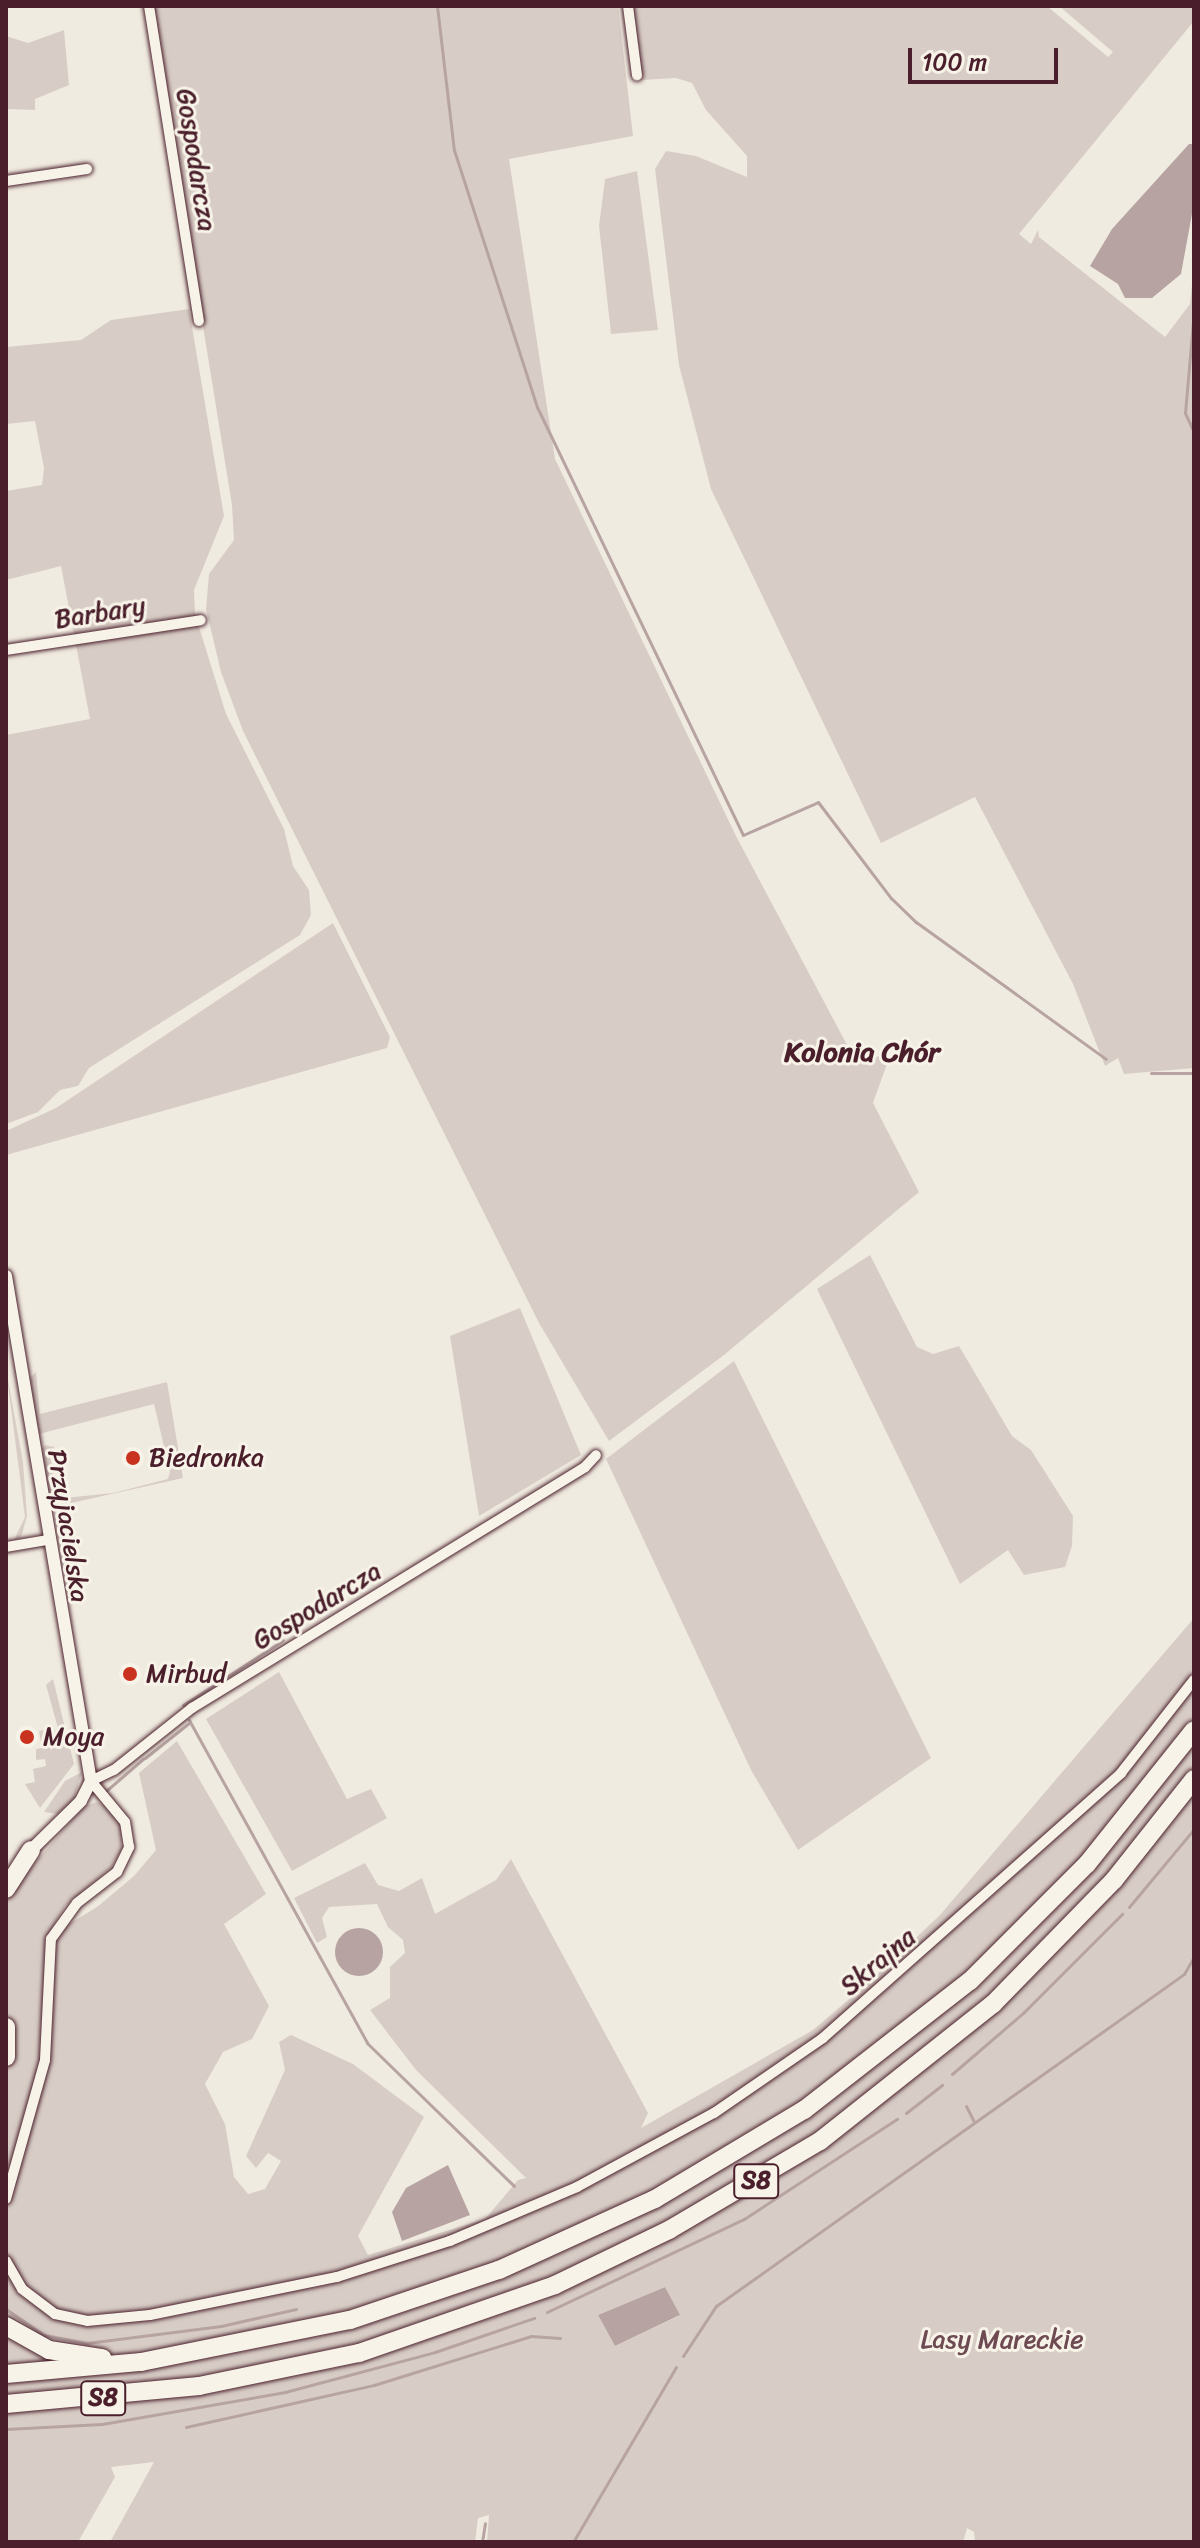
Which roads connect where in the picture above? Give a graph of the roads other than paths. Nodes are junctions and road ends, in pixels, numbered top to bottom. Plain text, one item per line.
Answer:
1 (149, 6) edge
2 (628, 6) edge
3 (637, 75) dead end
4 (87, 169) dead end
5 (6, 181) edge
6 (199, 321) dead end
7 (201, 620) dead end
8 (6, 650) edge
9 (6, 1276) edge
10 (596, 1455) dead end
11 (47, 1540) junction
12 (6, 1547) edge
13 (1194, 1680) edge
14 (1191, 1734) edge
15 (1194, 1779) edge
16 (91, 1781) junction
17 (31, 1850) junction
18 (6, 1875) edge
19 (6, 1889) edge
20 (6, 2027) edge
21 (6, 2057) edge
22 (6, 2199) edge
23 (6, 2261) edge
24 (6, 2326) edge
25 (141, 2362) junction
26 (6, 2374) edge
27 (6, 2404) edge

1 - 6 street, Gospodarcza
2 - 3 street
4 - 5 street
7 - 8 street, Barbary
9 - 11 street, Przyjacielska
10 - 16 street, Gospodarcza
11 - 12 street
11 - 16 street, Przyjacielska
13 - 23 street, Skrajna
14 - 25 highway, S8
15 - 27 highway, S8
16 - 17 street, Gospodarcza
16 - 22 street
17 - 18 street, Gospodarcza
17 - 19 highway
20 - 21 highway
24 - 25 highway
25 - 26 highway, S8

